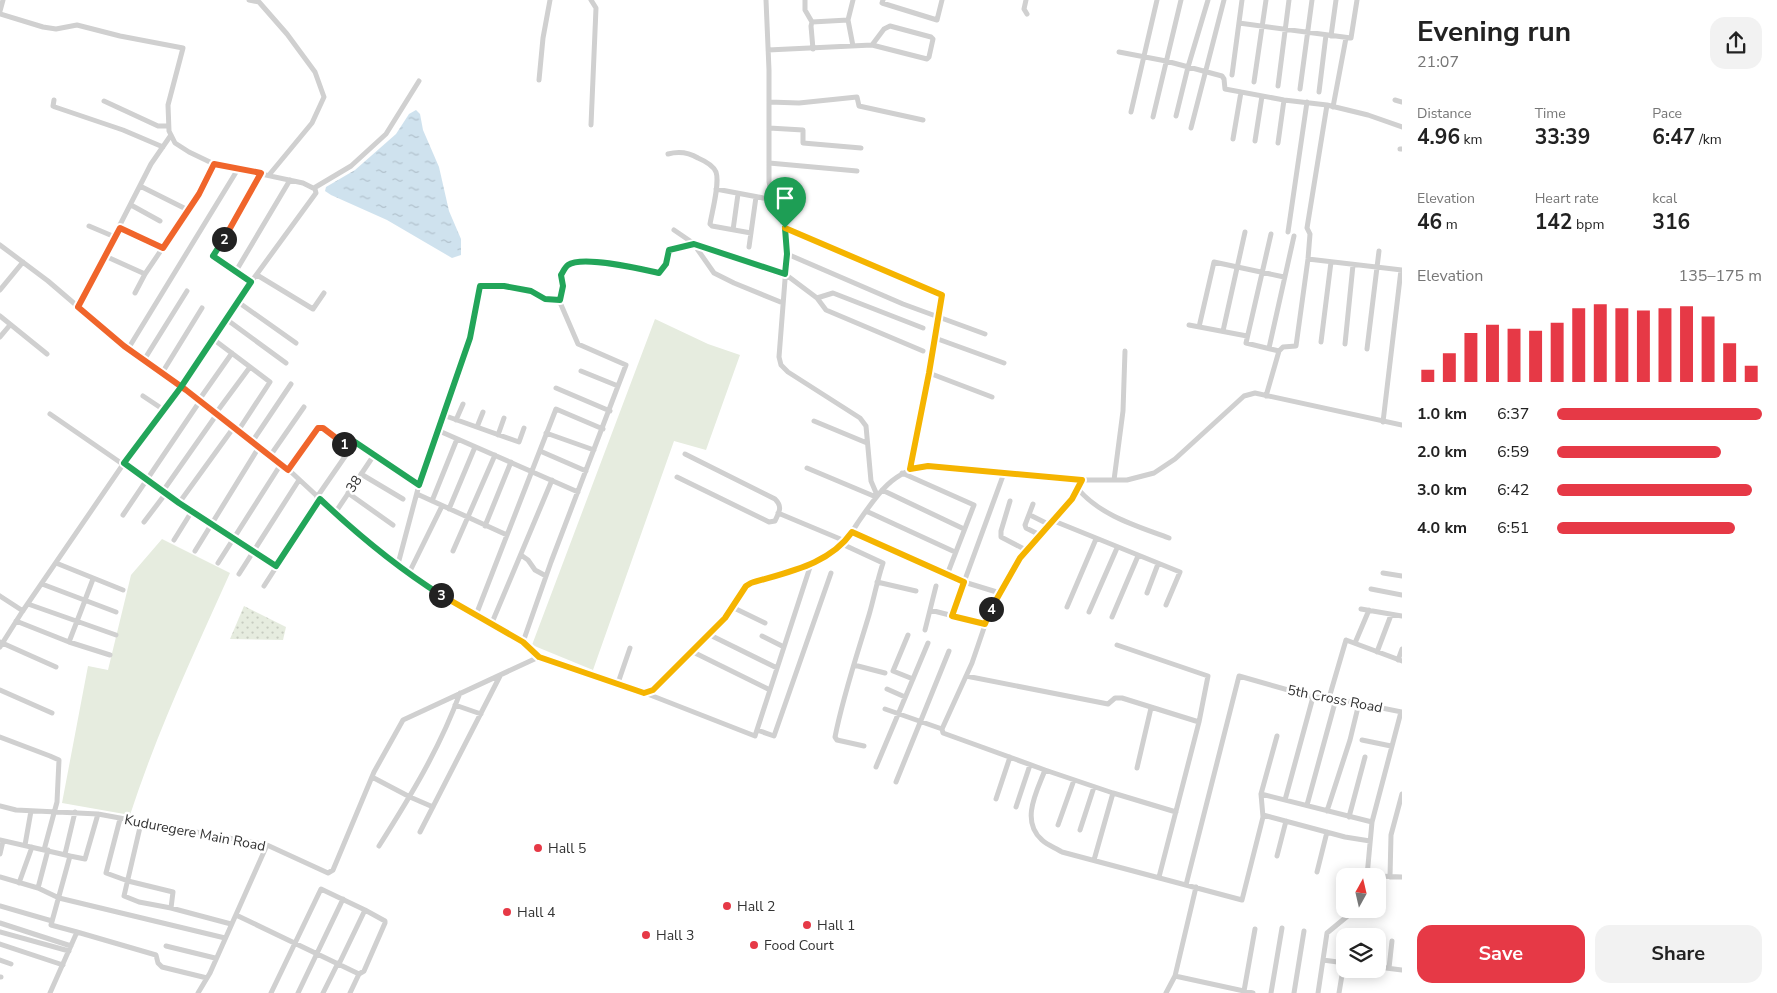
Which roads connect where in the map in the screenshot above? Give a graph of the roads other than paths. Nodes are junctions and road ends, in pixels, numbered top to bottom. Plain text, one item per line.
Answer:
1 (3, 0) edge
2 (249, 0) edge
3 (550, 0) edge
4 (591, 0) edge
5 (766, 0) edge
6 (805, 0) edge
7 (852, 0) edge
8 (882, 0) edge
9 (942, 0) edge
10 (1026, 0) edge
11 (1157, 0) edge
12 (1181, 0) edge
13 (1208, 0) edge
14 (1224, 0) edge
15 (1242, 0) edge
16 (1266, 0) edge
17 (1289, 0) edge
18 (1312, 0) edge
19 (1336, 0) edge
20 (1357, 0) edge
21 (0, 13) edge
22 (1028, 14) dead end
23 (848, 20) junction
24 (812, 22) junction
25 (1239, 23) junction
26 (1262, 27) junction
27 (1285, 30) junction
28 (1307, 32) junction
29 (1328, 35) junction
30 (1346, 38) junction
31 (872, 45) junction
32 (853, 46) junction
33 (813, 48) junction
34 (768, 50) junction
35 (1119, 52) dead end
36 (1144, 57) junction
37 (1166, 61) junction
38 (1188, 67) junction
39 (1206, 71) junction
40 (1232, 76) dead end
41 (539, 80) dead end
42 (419, 81) dead end
43 (1254, 82) dead end
44 (1278, 86) dead end
45 (1300, 89) dead end
46 (1241, 92) junction
47 (1318, 92) dead end
48 (1262, 96) junction
49 (54, 100) dead end
50 (1284, 100) junction
51 (1395, 100) dead end
52 (104, 101) dead end
53 (769, 102) junction
54 (1307, 102) junction
55 (1402, 102) edge
56 (1327, 105) junction
57 (1333, 107) junction
58 (1131, 112) dead end
59 (1176, 116) dead end
60 (1153, 117) dead end
61 (923, 120) dead end
62 (591, 125) dead end
63 (168, 126) junction
64 (1402, 127) edge
65 (769, 128) junction
66 (1191, 128) dead end
67 (171, 135) junction
68 (1233, 139) dead end
69 (1255, 141) dead end
70 (1278, 144) dead end
71 (162, 147) junction
72 (861, 148) dead end
73 (668, 154) dead end
74 (769, 163) junction
75 (214, 164) junction
76 (238, 169) junction
77 (857, 170) dead end
78 (261, 173) junction
79 (269, 175) junction
80 (290, 180) junction
81 (140, 186) junction
82 (716, 190) junction
83 (315, 191) junction
84 (738, 194) junction
85 (756, 196) junction
86 (774, 200) junction
87 (131, 205) junction
88 (188, 210) junction
89 (160, 222) dead end
90 (89, 226) dead end
91 (120, 228) junction
92 (785, 228) junction
93 (674, 230) dead end
94 (733, 230) junction
95 (1245, 232) dead end
96 (1288, 232) dead end
97 (751, 233) junction
98 (1271, 234) dead end
99 (1294, 236) dead end
100 (115, 237) junction
101 (0, 244) edge
102 (694, 244) junction
103 (163, 248) junction
104 (749, 248) dead end
105 (1380, 251) dead end
106 (787, 254) junction
107 (105, 256) junction
108 (1308, 259) junction
109 (22, 262) junction
110 (1330, 262) junction
111 (1354, 265) junction
112 (1237, 267) junction
113 (1377, 267) junction
114 (1401, 270) edge
115 (236, 271) junction
116 (1262, 272) junction
117 (145, 274) junction
118 (257, 274) junction
119 (785, 274) junction
120 (1284, 277) junction
121 (251, 282) junction
122 (2, 284) edge
123 (0, 290) edge
124 (187, 290) dead end
125 (324, 292) dead end
126 (135, 293) dead end
127 (1401, 294) edge
128 (817, 298) junction
129 (560, 300) junction
130 (238, 302) junction
131 (782, 303) junction
132 (78, 307) junction
133 (202, 308) dead end
134 (0, 316) edge
135 (1399, 316) edge
136 (938, 317) junction
137 (226, 319) junction
138 (10, 324) junction
139 (1189, 325) dead end
140 (1199, 327) junction
141 (923, 328) dead end
142 (1223, 332) junction
143 (986, 334) dead end
144 (1247, 336) junction
145 (0, 337) edge
146 (935, 338) junction
147 (213, 339) junction
148 (1322, 342) dead end
149 (296, 343) dead end
150 (1345, 344) dead end
151 (1269, 348) junction
152 (128, 349) junction
153 (1367, 349) dead end
154 (923, 351) dead end
155 (1125, 351) dead end
156 (1279, 351) junction
157 (232, 353) junction
158 (47, 354) dead end
159 (144, 360) junction
160 (286, 363) dead end
161 (1004, 363) dead end
162 (250, 367) junction
163 (581, 371) dead end
164 (162, 373) junction
165 (929, 373) junction
166 (291, 384) dead end
167 (618, 386) junction
168 (181, 387) junction
169 (556, 388) dead end
170 (143, 396) dead end
171 (1266, 396) junction
172 (992, 397) dead end
173 (200, 401) junction
174 (463, 404) dead end
175 (304, 407) dead end
176 (164, 410) junction
177 (610, 411) junction
178 (483, 412) dead end
179 (50, 414) dead end
180 (216, 414) junction
181 (443, 415) junction
182 (504, 418) dead end
183 (456, 420) junction
184 (814, 421) dead end
185 (1383, 422) junction
186 (1402, 425) edge
187 (477, 427) junction
188 (524, 428) dead end
189 (236, 429) junction
190 (603, 429) junction
191 (437, 430) junction
192 (546, 434) junction
193 (498, 435) junction
194 (457, 439) junction
195 (252, 442) junction
196 (867, 442) junction
197 (259, 447) junction
198 (475, 447) junction
199 (351, 449) junction
200 (594, 450) junction
201 (540, 451) junction
202 (685, 454) dead end
203 (374, 455) junction
204 (495, 455) junction
205 (270, 456) junction
206 (512, 462) junction
207 (124, 463) junction
208 (280, 464) junction
209 (807, 468) dead end
210 (910, 469) junction
211 (288, 470) junction
212 (532, 471) junction
213 (586, 471) junction
214 (1004, 473) junction
215 (361, 474) junction
216 (902, 474) junction
217 (677, 478) dead end
218 (147, 480) junction
219 (299, 480) junction
220 (552, 480) junction
221 (1082, 480) junction
222 (1114, 480) junction
223 (419, 485) junction
224 (1078, 489) junction
225 (164, 492) junction
226 (578, 492) junction
227 (348, 493) junction
228 (417, 494) junction
229 (878, 494) junction
230 (318, 498) junction
231 (403, 499) dead end
232 (432, 501) junction
233 (1010, 501) dead end
234 (179, 503) junction
235 (1033, 504) dead end
236 (442, 506) junction
237 (449, 509) junction
238 (192, 511) junction
239 (866, 511) junction
240 (335, 513) junction
241 (778, 513) junction
242 (123, 515) dead end
243 (1030, 515) junction
244 (467, 518) junction
245 (144, 522) dead end
246 (1052, 523) junction
247 (212, 524) junction
248 (393, 525) dead end
249 (485, 526) junction
250 (964, 529) junction
251 (852, 532) junction
252 (507, 535) junction
253 (1040, 535) junction
254 (233, 538) junction
255 (1169, 538) dead end
256 (1096, 539) junction
257 (174, 540) dead end
258 (844, 543) junction
259 (1117, 548) junction
260 (1026, 550) junction
261 (195, 551) dead end
262 (453, 551) dead end
263 (253, 552) junction
264 (955, 552) junction
265 (521, 555) junction
266 (1138, 556) junction
267 (56, 563) junction
268 (218, 563) dead end
269 (398, 564) junction
270 (811, 564) junction
271 (1158, 564) junction
272 (276, 566) junction
273 (409, 573) junction
274 (831, 573) dead end
275 (1383, 573) dead end
276 (239, 574) dead end
277 (947, 575) junction
278 (546, 576) junction
279 (1402, 576) edge
280 (93, 579) junction
281 (877, 582) junction
282 (964, 582) junction
283 (42, 584) junction
284 (264, 586) dead end
285 (936, 586) dead end
286 (1371, 589) dead end
287 (123, 590) dead end
288 (916, 591) dead end
289 (1000, 593) junction
290 (1147, 593) dead end
291 (1402, 595) edge
292 (0, 596) edge
293 (85, 602) junction
294 (28, 604) junction
295 (1166, 605) dead end
296 (732, 607) junction
297 (1067, 607) dead end
298 (1361, 609) dead end
299 (930, 610) junction
300 (1369, 610) junction
301 (23, 611) junction
302 (116, 612) dead end
303 (1089, 612) dead end
304 (1391, 614) junction
305 (476, 616) junction
306 (952, 616) junction
307 (1112, 616) dead end
308 (1402, 616) edge
309 (16, 622) junction
310 (78, 622) junction
311 (765, 623) dead end
312 (491, 624) junction
313 (985, 624) junction
314 (925, 630) dead end
315 (708, 634) junction
316 (116, 635) dead end
317 (908, 635) dead end
318 (762, 636) dead end
319 (69, 642) junction
320 (523, 642) junction
321 (928, 642) dead end
322 (1355, 643) junction
323 (1, 644) edge
324 (1117, 645) dead end
325 (784, 647) junction
326 (630, 648) dead end
327 (1402, 649) edge
328 (691, 651) junction
329 (949, 651) dead end
330 (1377, 652) junction
331 (110, 655) dead end
332 (539, 657) junction
333 (1400, 660) edge
334 (854, 666) junction
335 (56, 667) dead end
336 (777, 668) junction
337 (886, 673) dead end
338 (500, 676) junction
339 (966, 676) junction
340 (913, 679) junction
341 (615, 683) junction
342 (887, 689) dead end
343 (0, 690) edge
344 (770, 690) junction
345 (460, 693) junction
346 (644, 693) junction
347 (905, 697) junction
348 (1313, 697) junction
349 (1329, 698) junction
350 (1336, 699) junction
351 (1359, 703) junction
352 (455, 705) junction
353 (1152, 708) junction
354 (885, 709) dead end
355 (1401, 712) edge
356 (52, 713) dead end
357 (480, 714) junction
358 (898, 714) junction
359 (920, 721) junction
360 (1199, 722) junction
361 (942, 729) junction
362 (757, 730) junction
363 (1278, 736) dead end
364 (0, 737) edge
365 (1362, 740) dead end
366 (864, 746) dead end
367 (1390, 746) junction
368 (1366, 756) dead end
369 (1010, 757) junction
370 (1030, 765) junction
371 (876, 767) dead end
372 (1137, 768) dead end
373 (1045, 770) junction
374 (372, 777) junction
375 (1074, 780) junction
376 (896, 782) dead end
377 (1094, 787) junction
378 (1114, 793) junction
379 (1261, 794) junction
380 (1402, 794) edge
381 (410, 797) junction
382 (996, 799) dead end
383 (1286, 800) junction
384 (1307, 805) junction
385 (0, 806) edge
386 (433, 807) junction
387 (1016, 807) dead end
388 (1400, 808) edge
389 (32, 811) junction
390 (54, 811) junction
391 (1327, 811) junction
392 (75, 812) junction
393 (1176, 812) junction
394 (98, 814) junction
395 (1263, 815) junction
396 (1350, 817) junction
397 (120, 819) junction
398 (1286, 821) junction
399 (1372, 822) junction
400 (141, 823) junction
401 (1058, 825) dead end
402 (1080, 830) dead end
403 (420, 832) dead end
404 (1327, 832) junction
405 (2, 840) edge
406 (1370, 841) junction
407 (25, 845) junction
408 (268, 845) junction
409 (379, 846) dead end
410 (32, 847) junction
411 (46, 850) junction
412 (0, 854) edge
413 (68, 855) junction
414 (1278, 856) dead end
415 (1094, 860) junction
416 (1368, 868) edge
417 (1317, 872) dead end
418 (0, 877) edge
419 (1159, 877) junction
420 (1386, 877) edge
421 (1390, 877) junction
422 (1402, 877) edge
423 (128, 881) junction
424 (19, 883) junction
425 (1186, 884) junction
426 (1196, 887) junction
427 (38, 888) junction
428 (59, 898) junction
429 (343, 899) junction
430 (0, 906) edge
431 (171, 908) junction
432 (365, 910) junction
433 (236, 915) junction
434 (1345, 918) edge
435 (52, 921) junction
436 (0, 923) edge
437 (231, 924) junction
438 (1282, 928) dead end
439 (1255, 929) dead end
440 (1304, 931) dead end
441 (0, 932) edge
442 (77, 932) junction
443 (225, 938) junction
444 (1392, 941) dead end
445 (295, 943) junction
446 (0, 944) edge
447 (166, 946) dead end
448 (70, 948) junction
449 (317, 953) junction
450 (215, 958) junction
451 (0, 960) edge
452 (1323, 960) junction
453 (1336, 962) edge
454 (11, 964) dead end
455 (338, 964) junction
456 (63, 965) junction
457 (1386, 968) edge
458 (1389, 968) junction
459 (1402, 970) edge
460 (359, 974) junction
461 (1175, 976) junction
462 (207, 978) junction
463 (1341, 978) edge
464 (1244, 991) junction
465 (50, 993) edge
466 (198, 993) edge
467 (271, 993) edge
468 (298, 993) edge
469 (324, 993) edge
470 (350, 993) edge
471 (1166, 993) edge
472 (1253, 993) edge
473 (1270, 993) edge
474 (1294, 993) edge
475 (1318, 993) edge
476 (1339, 993) edge

1 - 21 street
2 - 79 street
3 - 41 street
4 - 62 street
5 - 34 street
6 - 24 street
7 - 23 street
8 - 9 street
10 - 22 street
11 - 36 street
12 - 37 street
13 - 38 street
14 - 39 street
15 - 25 street
16 - 26 street
17 - 27 street
18 - 28 street
19 - 29 street
20 - 30 street
21 - 63 street
23 - 24 street
23 - 32 street
24 - 33 street
25 - 26 street
25 - 40 street
26 - 27 street
26 - 43 street
27 - 28 street
27 - 44 street
28 - 29 street
28 - 45 street
29 - 30 street
29 - 47 street
30 - 57 street
31 - 31 street
31 - 32 street
32 - 33 street
33 - 34 street
34 - 53 street
35 - 36 street
36 - 37 street
36 - 58 street
37 - 38 street
37 - 60 street
38 - 39 street
38 - 59 street
39 - 46 street
39 - 66 street
42 - 83 street
46 - 48 street
46 - 68 street
48 - 50 street
48 - 69 street
49 - 71 street
50 - 54 street
50 - 70 street
51 - 55 street
52 - 63 street
53 - 61 street
53 - 65 street
54 - 56 street
54 - 96 street
56 - 57 street
56 - 108 street
57 - 64 street
63 - 67 street
65 - 72 street
65 - 74 street
67 - 71 street
67 - 75 street
71 - 81 street
73 - 82 street
74 - 77 street
74 - 86 street
75 - 76 street
75 - 88 street
76 - 78 street
76 - 152 street
78 - 79 street
78 - 115 street
79 - 80 street
80 - 83 street
80 - 115 street
81 - 87 street
81 - 88 street
82 - 84 street
82 - 94 street
83 - 118 street
84 - 85 street
84 - 94 street
85 - 86 street
85 - 97 street
86 - 92 street
87 - 89 street
87 - 91 street
88 - 103 street
90 - 100 street
91 - 100 street
91 - 103 street
92 - 106 street
92 - 136 street
93 - 102 street
94 - 97 street
95 - 112 street
97 - 104 street
98 - 116 street
99 - 120 street
100 - 107 street
101 - 109 street
102 - 119 street
102 - 129 street
102 - 131 street
103 - 117 street
105 - 113 street
106 - 119 street
106 - 136 street
107 - 117 street
107 - 132 street
108 - 110 street
108 - 156 street
109 - 122 street
109 - 132 street
110 - 111 street
110 - 148 street
111 - 113 street
111 - 150 street
112 - 116 street
112 - 140 street
112 - 142 street
113 - 114 street
113 - 153 street
114 - 127 street
115 - 121 street
116 - 120 street
116 - 144 street
117 - 126 street
118 - 121 street
118 - 125 street
119 - 128 street
119 - 131 street
120 - 151 street
121 - 130 street
122 - 123 street
124 - 159 street
127 - 135 street
128 - 141 street
128 - 154 street
129 - 167 street
129 - 181 street
130 - 137 street
130 - 149 street
131 - 196 street
132 - 152 street
133 - 164 street
134 - 138 street
135 - 185 street
136 - 143 street
136 - 146 street
137 - 147 street
137 - 160 street
138 - 145 street
138 - 158 street
139 - 140 street
140 - 142 street
142 - 144 street
144 - 151 street
146 - 161 street
146 - 165 street
147 - 157 street
147 - 168 street
151 - 156 street
152 - 159 street
155 - 222 street
156 - 171 street
157 - 162 street
157 - 173 street
159 - 164 street
162 - 180 street
162 - 189 street
163 - 167 street
164 - 168 street
165 - 172 street
165 - 210 street
166 - 195 street
167 - 177 street
168 - 173 street
168 - 176 street
169 - 177 street
170 - 176 street
171 - 185 street
171 - 222 street
173 - 180 street
173 - 218 street
174 - 183 street
175 - 205 street
176 - 207 street
177 - 190 street
178 - 187 street
179 - 207 street
180 - 189 street
180 - 225 street
181 - 183 street
181 - 191 street
182 - 193 street
183 - 187 street
184 - 196 street
185 - 186 street
187 - 193 street
188 - 193 street
189 - 195 street
189 - 234 street
190 - 192 street
190 - 200 street
191 - 194 street
191 - 223 street
192 - 200 street
192 - 201 street
194 - 198 street
194 - 232 street
195 - 197 street
196 - 229 street
197 - 205 street
197 - 247 street
198 - 204 street
198 - 237 street
199 - 203 street
199 - 211 street
199 - 230 street
200 - 213 street
201 - 212 street
201 - 213 street
202 - 241 street
203 - 215 street, 38
203 - 223 street
204 - 206 street
204 - 244 street
205 - 208 street
206 - 212 street
206 - 249 street
207 - 218 street
207 - 267 street
208 - 211 street
208 - 254 street
209 - 229 street
210 - 214 street
210 - 216 street
211 - 219 street
212 - 220 street
212 - 252 street
213 - 226 street
214 - 221 street
214 - 282 street
215 - 227 street, 38
215 - 231 street
216 - 229 street
216 - 250 street
217 - 241 street
218 - 225 street
218 - 242 street
219 - 230 street
219 - 263 street
220 - 226 street
220 - 265 street
221 - 222 street
221 - 224 street
223 - 228 street
224 - 246 street
224 - 255 street
225 - 234 street
225 - 245 street
226 - 278 street
227 - 240 street, 38
227 - 248 street
228 - 232 street
228 - 269 street
229 - 239 street
229 - 250 street
230 - 240 street
230 - 272 street
232 - 236 street
233 - 260 street
234 - 238 street
235 - 243 street
236 - 237 street
236 - 273 street
237 - 244 street
238 - 247 street
238 - 257 street
239 - 251 street
239 - 264 street
240 - 269 street
241 - 258 street
243 - 246 street
243 - 253 street
244 - 249 street
244 - 262 street
246 - 253 street
246 - 256 street
247 - 254 street
247 - 261 street
249 - 252 street
250 - 264 street
251 - 258 street
251 - 277 street
252 - 305 street
253 - 260 street
254 - 263 street
254 - 268 street
256 - 259 street
256 - 297 street
258 - 270 street
258 - 281 street
259 - 266 street
259 - 303 street
260 - 289 street
263 - 272 street
263 - 276 street
264 - 277 street
265 - 278 street
265 - 312 street
266 - 271 street
266 - 307 street
267 - 280 street
267 - 283 street
269 - 273 street
270 - 296 street
270 - 325 street
271 - 290 street
271 - 295 street
272 - 284 street
273 - 305 street
274 - 362 street
275 - 279 street
277 - 282 street
278 - 320 street
280 - 287 street
280 - 293 street
281 - 288 street
281 - 334 street
282 - 289 street
282 - 306 street
283 - 293 street
283 - 294 street
285 - 299 street
286 - 291 street
289 - 313 street
292 - 301 street
293 - 302 street
293 - 310 street
294 - 301 street
294 - 310 street
296 - 311 street
296 - 315 street
298 - 300 street
299 - 306 street
299 - 314 street
300 - 304 street
300 - 322 street
301 - 309 street
304 - 308 street
304 - 330 street
305 - 312 street
306 - 313 street
309 - 319 street
309 - 323 street
310 - 316 street
310 - 319 street
312 - 320 street
313 - 339 street
315 - 328 street
315 - 336 street
317 - 340 street
318 - 325 street
319 - 331 street
320 - 332 street
321 - 340 street
322 - 330 street
322 - 349 street
323 - 335 street
324 - 360 street
325 - 336 street
326 - 341 street
327 - 333 street
328 - 344 street
328 - 346 street
329 - 359 street
330 - 333 street
332 - 338 street, Kuduregere Main Road
332 - 341 street
334 - 337 street
334 - 366 street
336 - 344 street
338 - 345 street, Kuduregere Main Road
338 - 357 street
339 - 353 street
339 - 361 street
340 - 347 street
341 - 346 street
342 - 347 street
343 - 356 street
344 - 362 street
345 - 352 street
345 - 374 street, Kuduregere Main Road
346 - 362 street
347 - 358 street
348 - 349 street, 5th Cross Road
348 - 383 street
348 - 425 street, 5th Cross Road
349 - 350 street, 5th Cross Road
350 - 351 street, 5th Cross Road
350 - 384 street
351 - 355 street, 5th Cross Road
351 - 391 street
352 - 357 street
352 - 381 street
353 - 360 street
353 - 372 street
354 - 358 street
355 - 367 street
357 - 386 street
358 - 359 street
358 - 371 street
359 - 361 street
359 - 376 street
360 - 393 street
361 - 369 street
363 - 379 street
364 - 390 street
365 - 367 street
367 - 399 street
368 - 396 street
369 - 370 street
369 - 382 street
370 - 373 street
370 - 387 street
373 - 375 street
373 - 415 street
374 - 381 street
374 - 408 street, Kuduregere Main Road
375 - 377 street
375 - 401 street
377 - 378 street
377 - 402 street
378 - 393 street
378 - 415 street
379 - 383 street
379 - 395 street
380 - 388 street
381 - 386 street
381 - 409 street
383 - 384 street
384 - 391 street
385 - 389 street, Kuduregere Main Road
386 - 403 street
388 - 421 street
389 - 390 street, Kuduregere Main Road
389 - 407 street
390 - 392 street, Kuduregere Main Road
390 - 411 street
391 - 396 street
392 - 394 street, Kuduregere Main Road
392 - 413 street
393 - 419 street
394 - 397 street, Kuduregere Main Road
394 - 413 street
395 - 398 street
395 - 426 street
396 - 399 street
397 - 400 street, Kuduregere Main Road
397 - 423 street
398 - 404 street
398 - 414 street
399 - 406 street
400 - 408 street, Kuduregere Main Road
400 - 423 street
404 - 406 street
404 - 417 street
405 - 407 street
405 - 412 street
406 - 416 street
407 - 410 street
408 - 433 street
410 - 411 street
410 - 424 street
411 - 413 street
411 - 427 street
413 - 428 street
415 - 419 street
418 - 424 street
419 - 425 street
420 - 421 street
421 - 422 street
423 - 431 street
423 - 431 street
424 - 427 street
425 - 426 street
426 - 461 street
427 - 428 street
428 - 435 street
428 - 443 street
429 - 432 street
429 - 445 street
429 - 449 street
430 - 435 street
431 - 437 street
432 - 455 street
432 - 460 street
433 - 437 street
433 - 445 street
434 - 452 street
435 - 442 street
436 - 448 street
437 - 443 street
438 - 473 street
439 - 464 street
440 - 474 street
441 - 448 street
442 - 448 street
442 - 462 street
443 - 450 street
444 - 458 street
445 - 449 street
445 - 467 street
446 - 456 street
447 - 450 street
448 - 456 street
449 - 455 street
449 - 468 street
450 - 462 street
451 - 454 street
452 - 453 street
452 - 475 street
455 - 460 street
455 - 469 street
456 - 465 street
457 - 458 street
458 - 459 street
460 - 470 street
461 - 464 street
461 - 471 street
462 - 466 street
463 - 476 street
464 - 472 street

